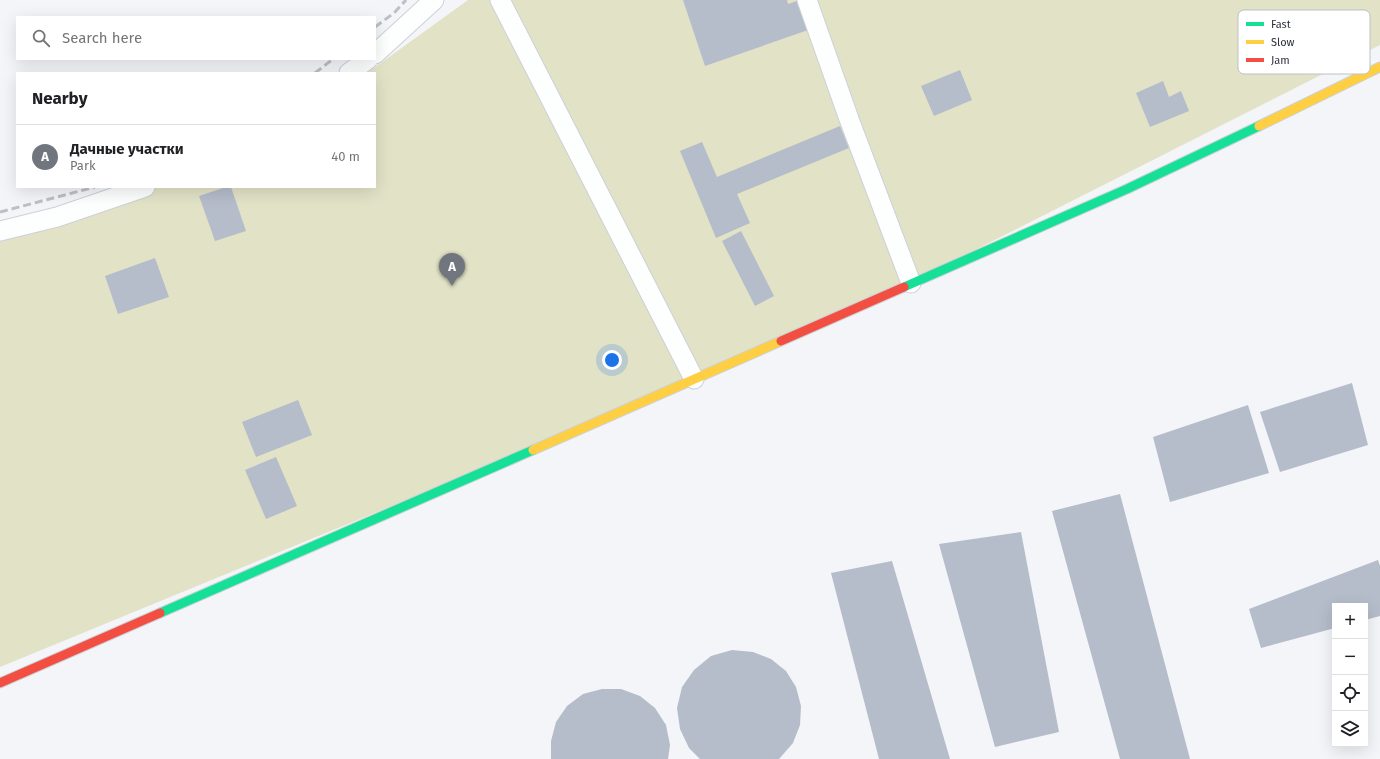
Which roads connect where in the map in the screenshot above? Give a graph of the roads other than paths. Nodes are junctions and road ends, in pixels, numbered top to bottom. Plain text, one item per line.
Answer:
1 (434, 0) edge
2 (500, 0) edge
3 (807, 0) edge
4 (376, 53) edge
5 (367, 60) edge
6 (1380, 67) edge
7 (350, 72) edge
8 (1370, 72) edge
9 (1365, 74) edge
10 (142, 188) edge
11 (0, 231) edge
12 (911, 283) junction
13 (694, 379) junction
14 (0, 683) edge

1 - 4 lane
2 - 13 lane
3 - 12 lane
5 - 7 lane
6 - 8 main road
9 - 12 main road
10 - 11 lane
12 - 13 main road
13 - 14 main road

